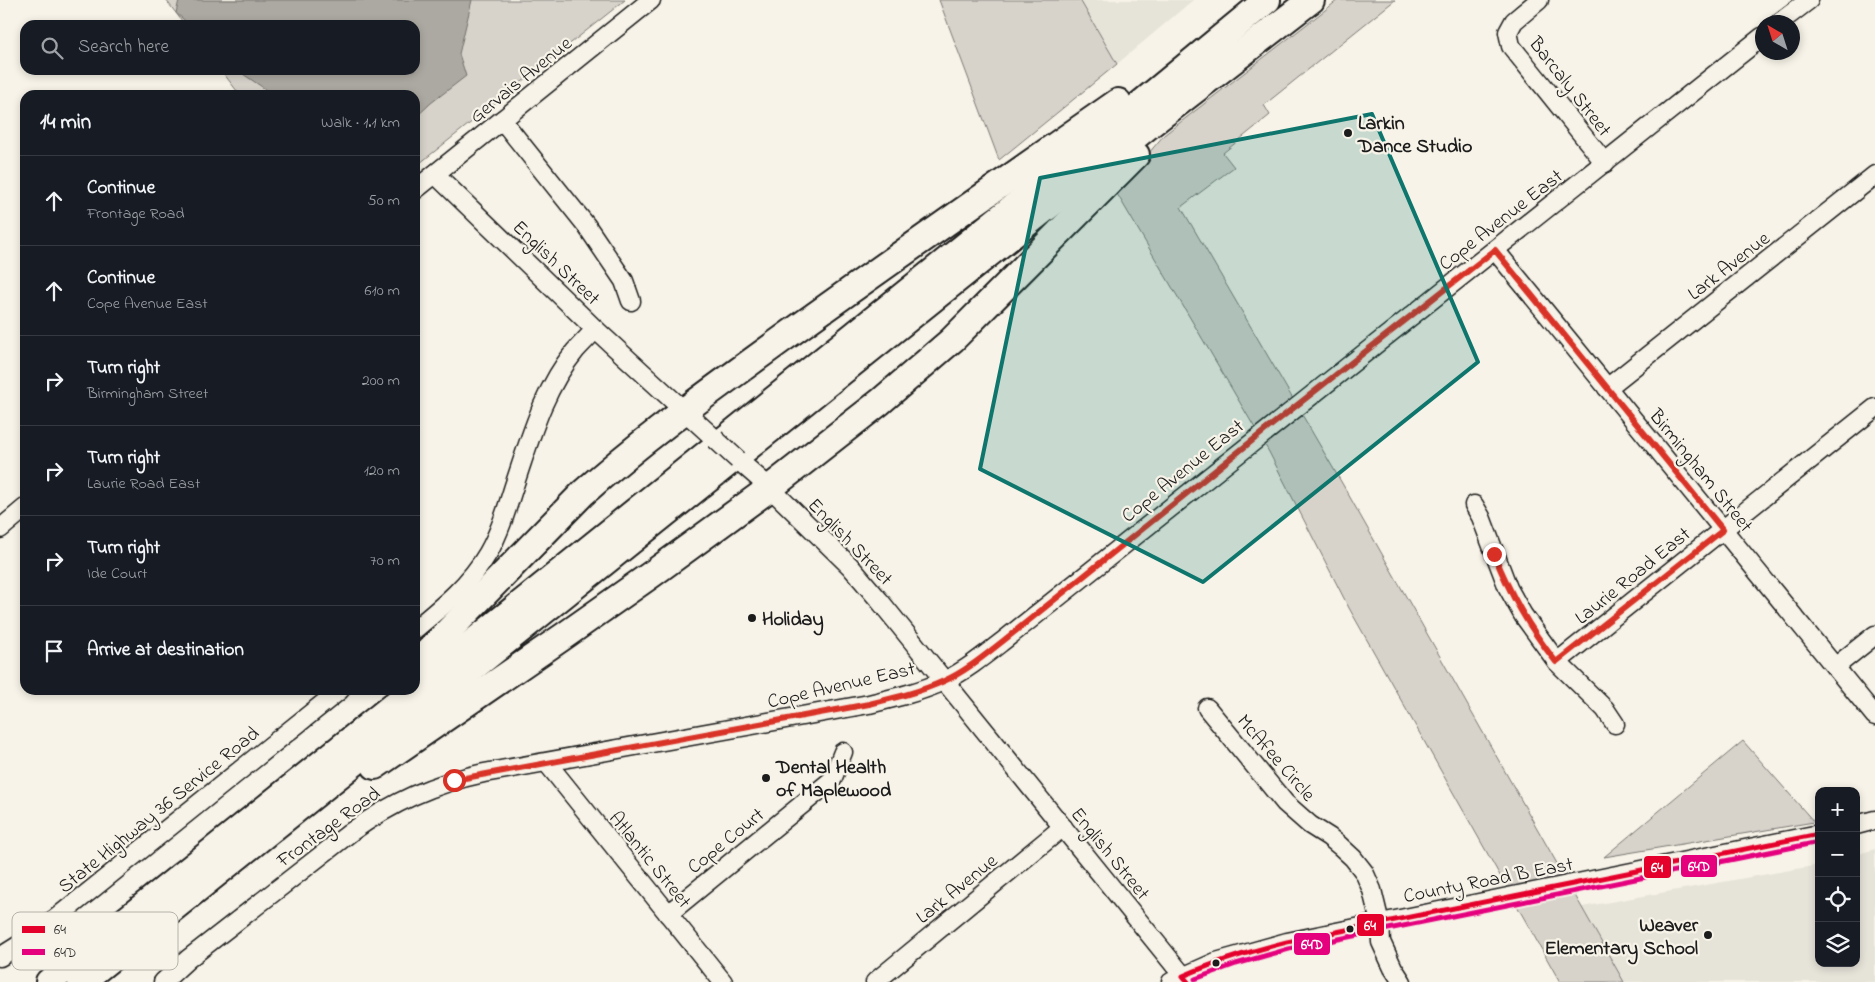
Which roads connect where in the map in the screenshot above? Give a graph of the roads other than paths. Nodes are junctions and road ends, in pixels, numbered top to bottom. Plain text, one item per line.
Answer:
1 (651, 0) edge
2 (1267, 0) edge
3 (1311, 0) edge
4 (1539, 0) edge
5 (1808, 0) edge
6 (1789, 15) edge
7 (1244, 19) junction
8 (1755, 43) edge
9 (502, 120) junction
10 (1605, 163) junction
11 (435, 174) junction
12 (1875, 176) edge
13 (420, 186) edge
14 (1495, 250) junction
15 (631, 301) dead end
16 (595, 329) junction
17 (1607, 388) junction
18 (1875, 408) edge
19 (692, 419) junction
20 (762, 481) junction
21 (1474, 505) dead end
22 (20, 512) edge
23 (0, 529) edge
24 (1723, 530) junction
25 (420, 625) edge
26 (1875, 635) edge
27 (420, 660) edge
28 (1556, 662) junction
29 (1835, 667) junction
30 (945, 681) junction
31 (420, 684) edge
32 (334, 695) edge
33 (382, 695) edge
34 (407, 695) edge
35 (1207, 708) dead end
36 (1875, 716) edge
37 (1615, 724) dead end
38 (843, 752) dead end
39 (547, 763) junction
40 (1875, 820) edge
41 (1860, 824) edge
42 (1063, 827) junction
43 (273, 830) junction
44 (1815, 835) edge
45 (183, 875) junction
46 (160, 893) junction
47 (64, 912) edge
48 (131, 912) edge
49 (136, 912) edge
50 (169, 912) edge
51 (668, 914) junction
52 (1380, 923) junction
53 (12, 949) edge
54 (0, 957) edge
55 (178, 968) edge
56 (45, 970) edge
57 (64, 970) edge
58 (96, 970) edge
59 (176, 970) edge
60 (1181, 980) edge
61 (28, 982) edge
62 (49, 982) edge
63 (81, 982) edge
64 (163, 982) edge
65 (723, 982) edge
66 (875, 982) edge
67 (1402, 982) edge

1 - 9 street, Gervais Avenue
2 - 7 highway
3 - 20 highway
3 - 43 highway
4 - 10 street, Barcaly Street
5 - 6 street
7 - 19 highway
7 - 31 highway
8 - 10 street, Cope Avenue East
9 - 11 street, Gervais Avenue
9 - 15 street
10 - 14 street, Cope Avenue East
11 - 13 street, Gervais Avenue
11 - 16 street, English Street
12 - 17 street, Lark Avenue
14 - 17 street, Birmingham Street
14 - 30 street, Cope Avenue East
16 - 19 street, English Street
16 - 25 street
17 - 24 street, Birmingham Street
18 - 24 street, Laurie Road East
19 - 20 street, English Street, bridge
19 - 27 highway
20 - 30 street, English Street
20 - 43 highway
21 - 28 street
22 - 23 street
24 - 28 street, Laurie Road East
24 - 29 street, Birmingham Street
26 - 29 street
28 - 37 street
29 - 36 street, Birmingham Street
30 - 39 street, Cope Avenue East
30 - 42 street, English Street
32 - 47 street, State Highway 36 Service Road
33 - 45 highway
34 - 45 highway
35 - 52 street, McAfee Circle
38 - 51 street, Cope Court
39 - 51 street, Atlantic Street
39 - 55 street, Frontage Road
40 - 41 street
42 - 60 street, English Street
42 - 66 street, Lark Avenue
43 - 50 highway
44 - 52 street, County Road B East
45 - 46 highway
46 - 48 highway
46 - 49 highway
51 - 65 street, Atlantic Street
52 - 60 street, County Road B East
52 - 67 street, McAfee Circle
53 - 54 street, State Highway 36 Service Road
56 - 61 highway
57 - 62 highway
58 - 63 highway
59 - 64 street, Frontage Road

